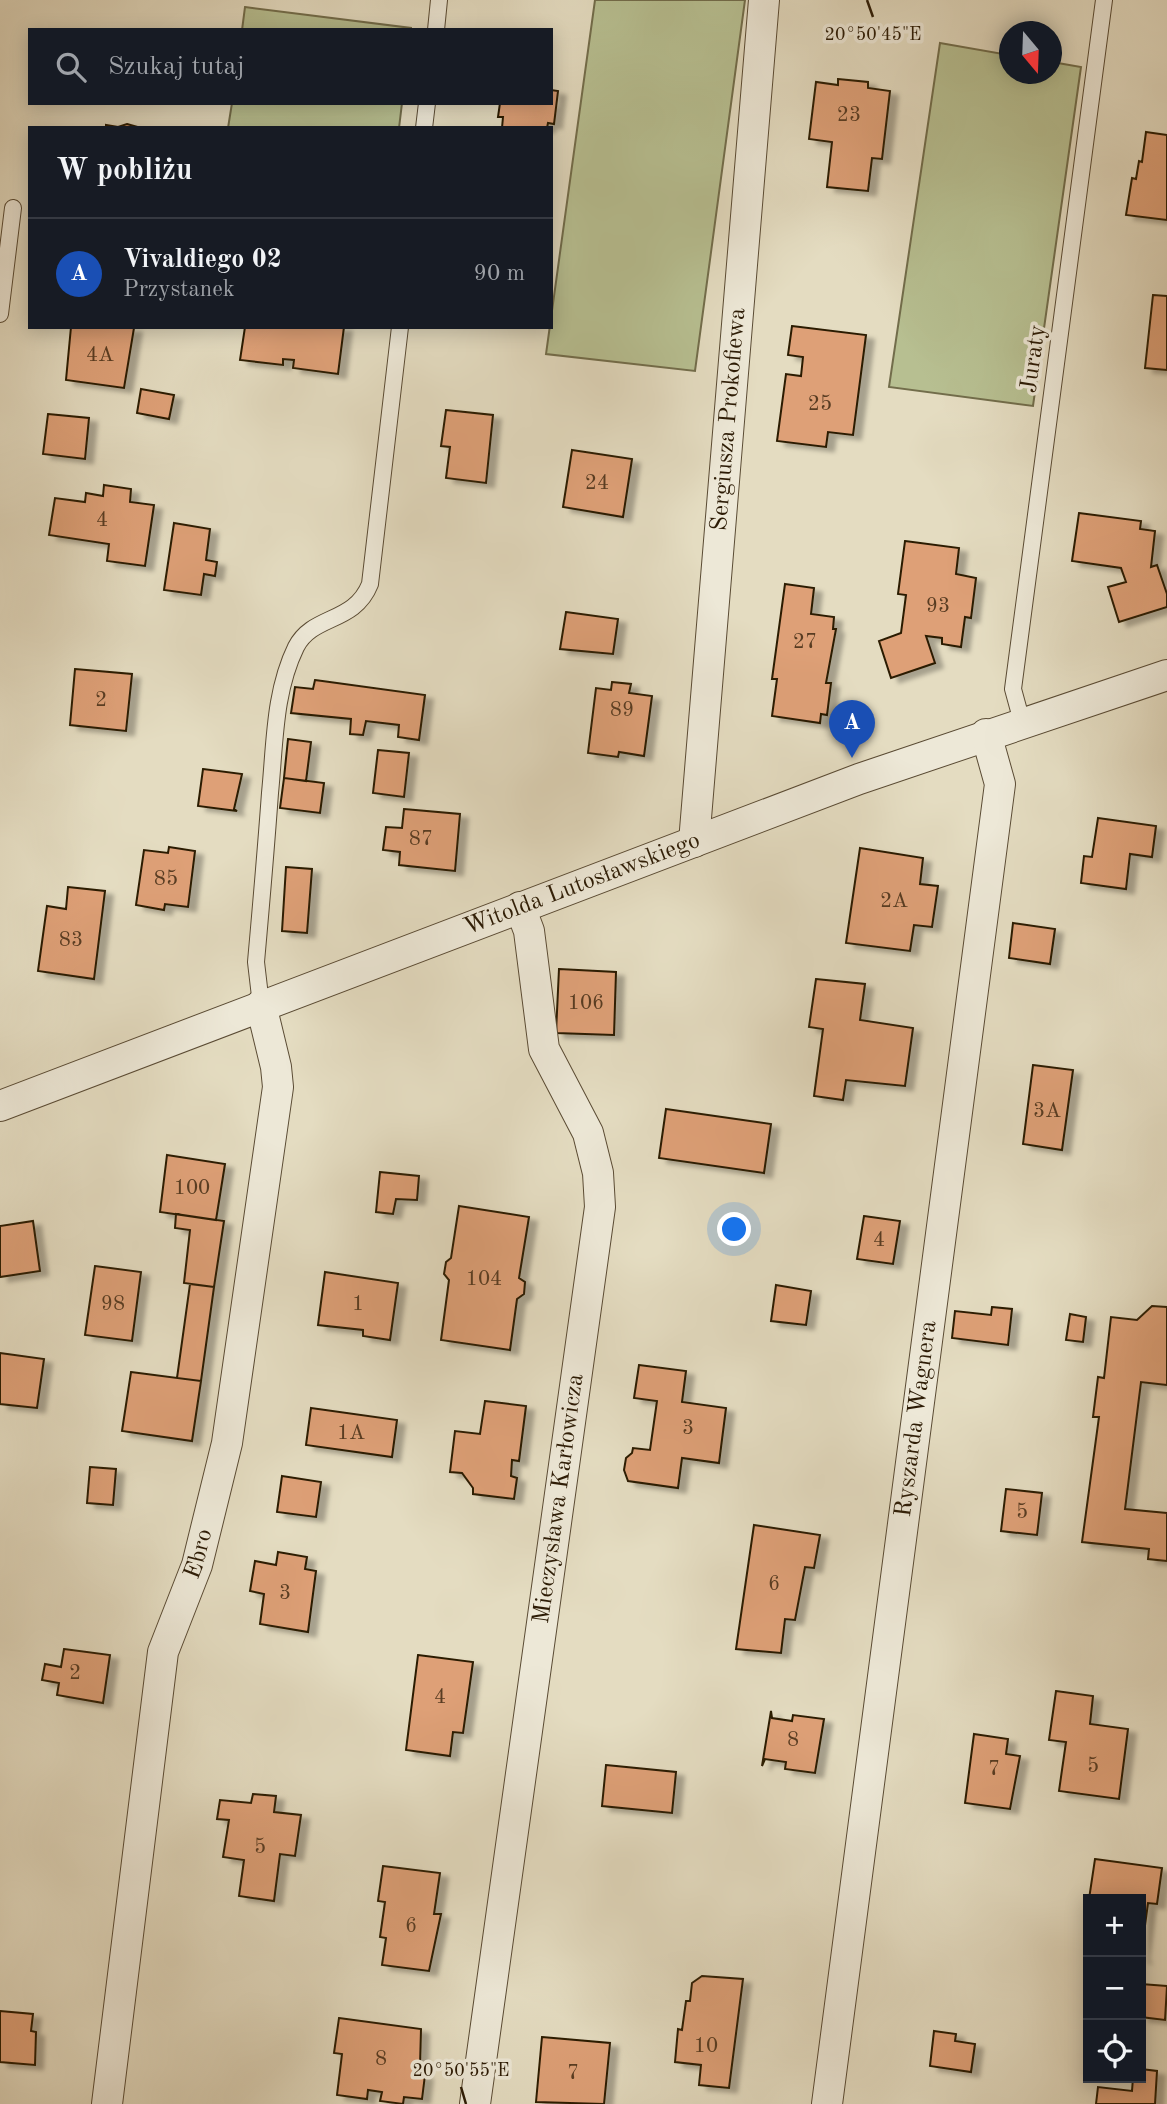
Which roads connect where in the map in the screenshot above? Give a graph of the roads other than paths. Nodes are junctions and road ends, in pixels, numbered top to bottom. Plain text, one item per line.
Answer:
1 (439, 0) edge
2 (764, 0) edge
3 (1104, 0) edge
4 (436, 28) edge
5 (427, 105) edge
6 (424, 126) edge
7 (13, 208) dead end
8 (0, 314) edge
9 (400, 329) edge
10 (1167, 675) edge
11 (1021, 722) junction
12 (986, 734) junction
13 (694, 842) junction
14 (520, 907) junction
15 (261, 1004) junction
16 (0, 1106) edge
17 (107, 2104) edge
18 (475, 2104) edge
19 (827, 2104) edge

1 - 4 lane
2 - 13 street, Sergiusza Prokofiewa
3 - 11 lane, Juraty
5 - 6 lane
7 - 8 lane
9 - 15 lane
10 - 11 street, Witolda Lutosławskiego
11 - 12 street, Witolda Lutosławskiego
12 - 13 street, Witolda Lutosławskiego
12 - 19 street, Ryszarda Wagnera
13 - 14 street, Witolda Lutosławskiego
14 - 15 street, Witolda Lutosławskiego
14 - 18 street, Mieczysława Karłowicza
15 - 16 street, Witolda Lutosławskiego
15 - 17 street, Ebro

